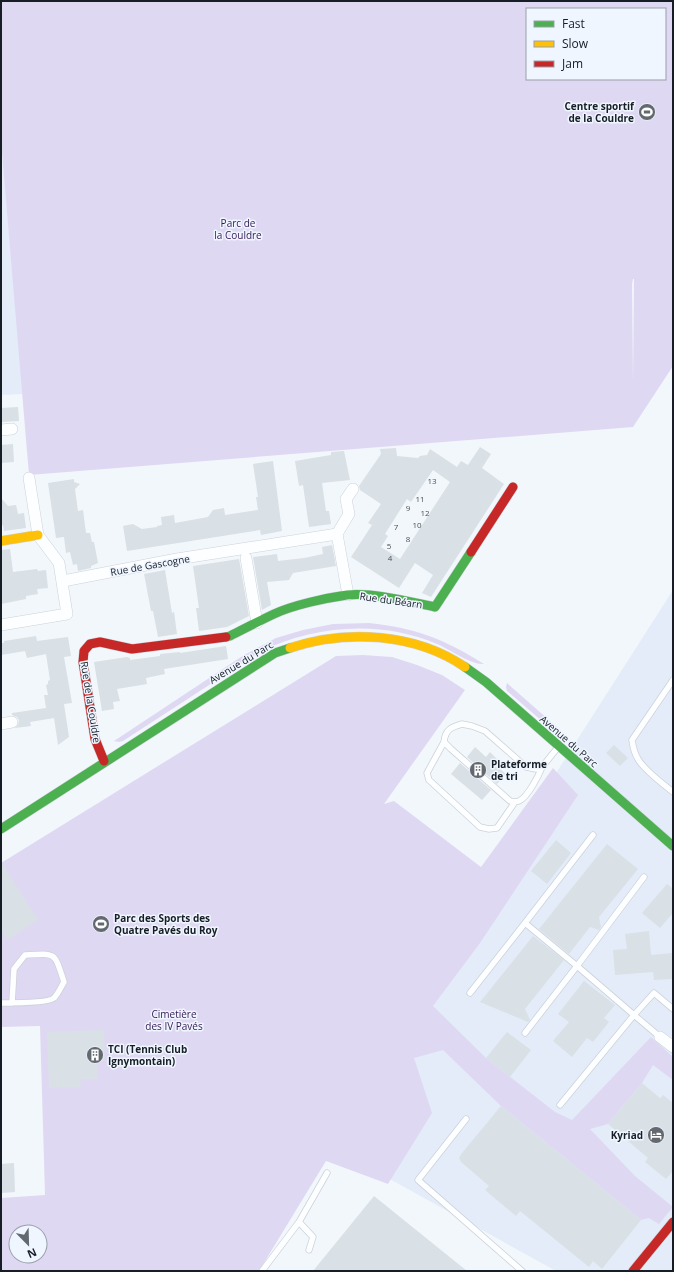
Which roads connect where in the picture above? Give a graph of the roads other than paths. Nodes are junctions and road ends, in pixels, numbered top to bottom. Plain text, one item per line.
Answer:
1 (29, 478) dead end
2 (513, 487) dead end
3 (353, 488) dead end
4 (38, 534) junction
5 (337, 534) junction
6 (1, 541) edge
7 (246, 558) dead end
8 (63, 581) junction
9 (348, 595) junction
10 (257, 623) junction
11 (1, 625) edge
12 (90, 644) joint
13 (673, 680) edge
14 (444, 742) junction
15 (559, 746) junction
16 (104, 761) junction
17 (542, 766) junction
18 (673, 792) edge
19 (515, 802) junction
20 (1, 828) edge
21 (593, 834) dead end
22 (673, 846) edge
23 (644, 877) dead end
24 (525, 923) junction
25 (577, 966) junction
26 (470, 993) dead end
27 (1, 1003) edge
28 (12, 1003) junction
29 (673, 1009) edge
30 (634, 1016) junction
31 (525, 1033) dead end
32 (660, 1037) joint
33 (673, 1047) edge
34 (560, 1105) dead end
35 (466, 1119) dead end
36 (327, 1173) dead end
37 (299, 1222) junction
38 (673, 1222) edge
39 (309, 1250) dead end
40 (262, 1271) edge
41 (522, 1271) edge
42 (633, 1271) edge

1 - 4 street
2 - 9 street, Rue du Béarn
3 - 5 street
4 - 6 street
4 - 8 street
5 - 8 street, Rue de Gascogne
5 - 9 street
7 - 10 street
8 - 11 street
9 - 10 street, Rue du Béarn
10 - 12 street, Rue du Béarn
12 - 16 street, Rue de la Couldre
13 - 18 lane
14 - 17 lane
14 - 19 lane
14 - 19 lane
15 - 16 street, Avenue du Parc
15 - 17 lane
15 - 22 street, Avenue du Parc
16 - 20 street, Avenue du Parc
17 - 19 lane
21 - 24 lane
23 - 25 lane
24 - 25 lane
24 - 26 lane
25 - 30 lane
25 - 31 lane
27 - 28 lane
28 - 28 lane
29 - 30 lane
30 - 32 lane
30 - 34 lane
32 - 33 street
35 - 41 lane
36 - 37 lane
37 - 39 lane
37 - 40 lane
38 - 42 street

